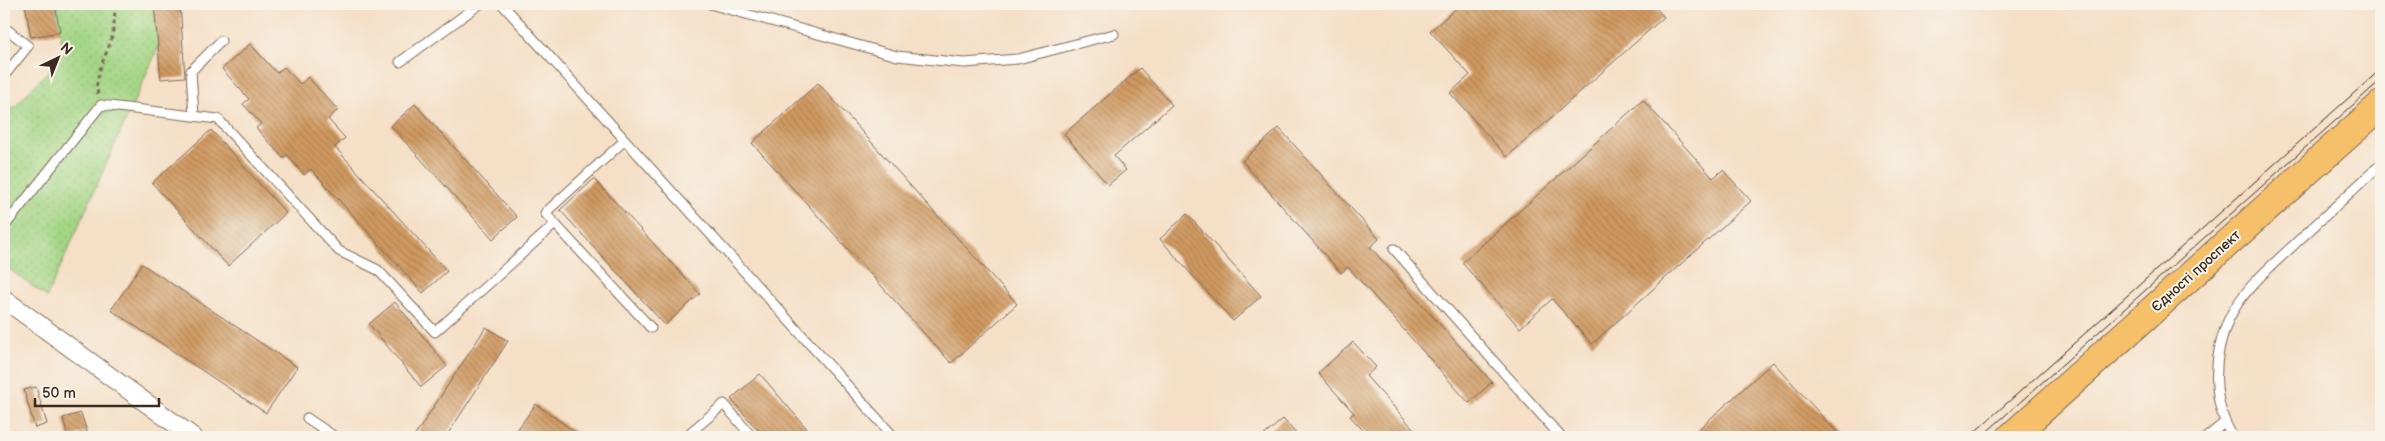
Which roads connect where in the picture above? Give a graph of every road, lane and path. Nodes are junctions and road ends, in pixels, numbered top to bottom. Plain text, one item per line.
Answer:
1 (115, 4) edge
2 (480, 4) edge
3 (502, 4) edge
4 (710, 4) edge
5 (4, 26) edge
6 (1114, 34) dead end
7 (221, 41) dead end
8 (400, 62) dead end
9 (4, 76) edge
10 (100, 105) junction
11 (2381, 105) edge
12 (194, 116) junction
13 (624, 141) junction
14 (2381, 164) edge
15 (555, 224) junction
16 (4, 227) edge
17 (1394, 250) dead end
18 (4, 298) edge
19 (651, 328) dead end
20 (307, 418) dead end
21 (2224, 423) junction
22 (193, 437) edge
23 (335, 437) edge
24 (685, 437) edge
25 (752, 437) edge
26 (894, 437) edge
27 (1561, 437) edge
28 (2011, 437) edge
29 (2206, 437) edge
30 (2233, 437) edge

1 - 10 path
2 - 8 lane
3 - 13 lane
4 - 6 lane
5 - 9 lane
7 - 12 lane
10 - 12 lane
10 - 16 lane
11 - 28 main road, Єдності проспект
12 - 15 lane
13 - 15 lane
13 - 26 lane
14 - 21 lane
15 - 19 lane
17 - 27 lane
18 - 22 street
20 - 23 lane
21 - 29 lane
21 - 30 lane
24 - 25 lane

